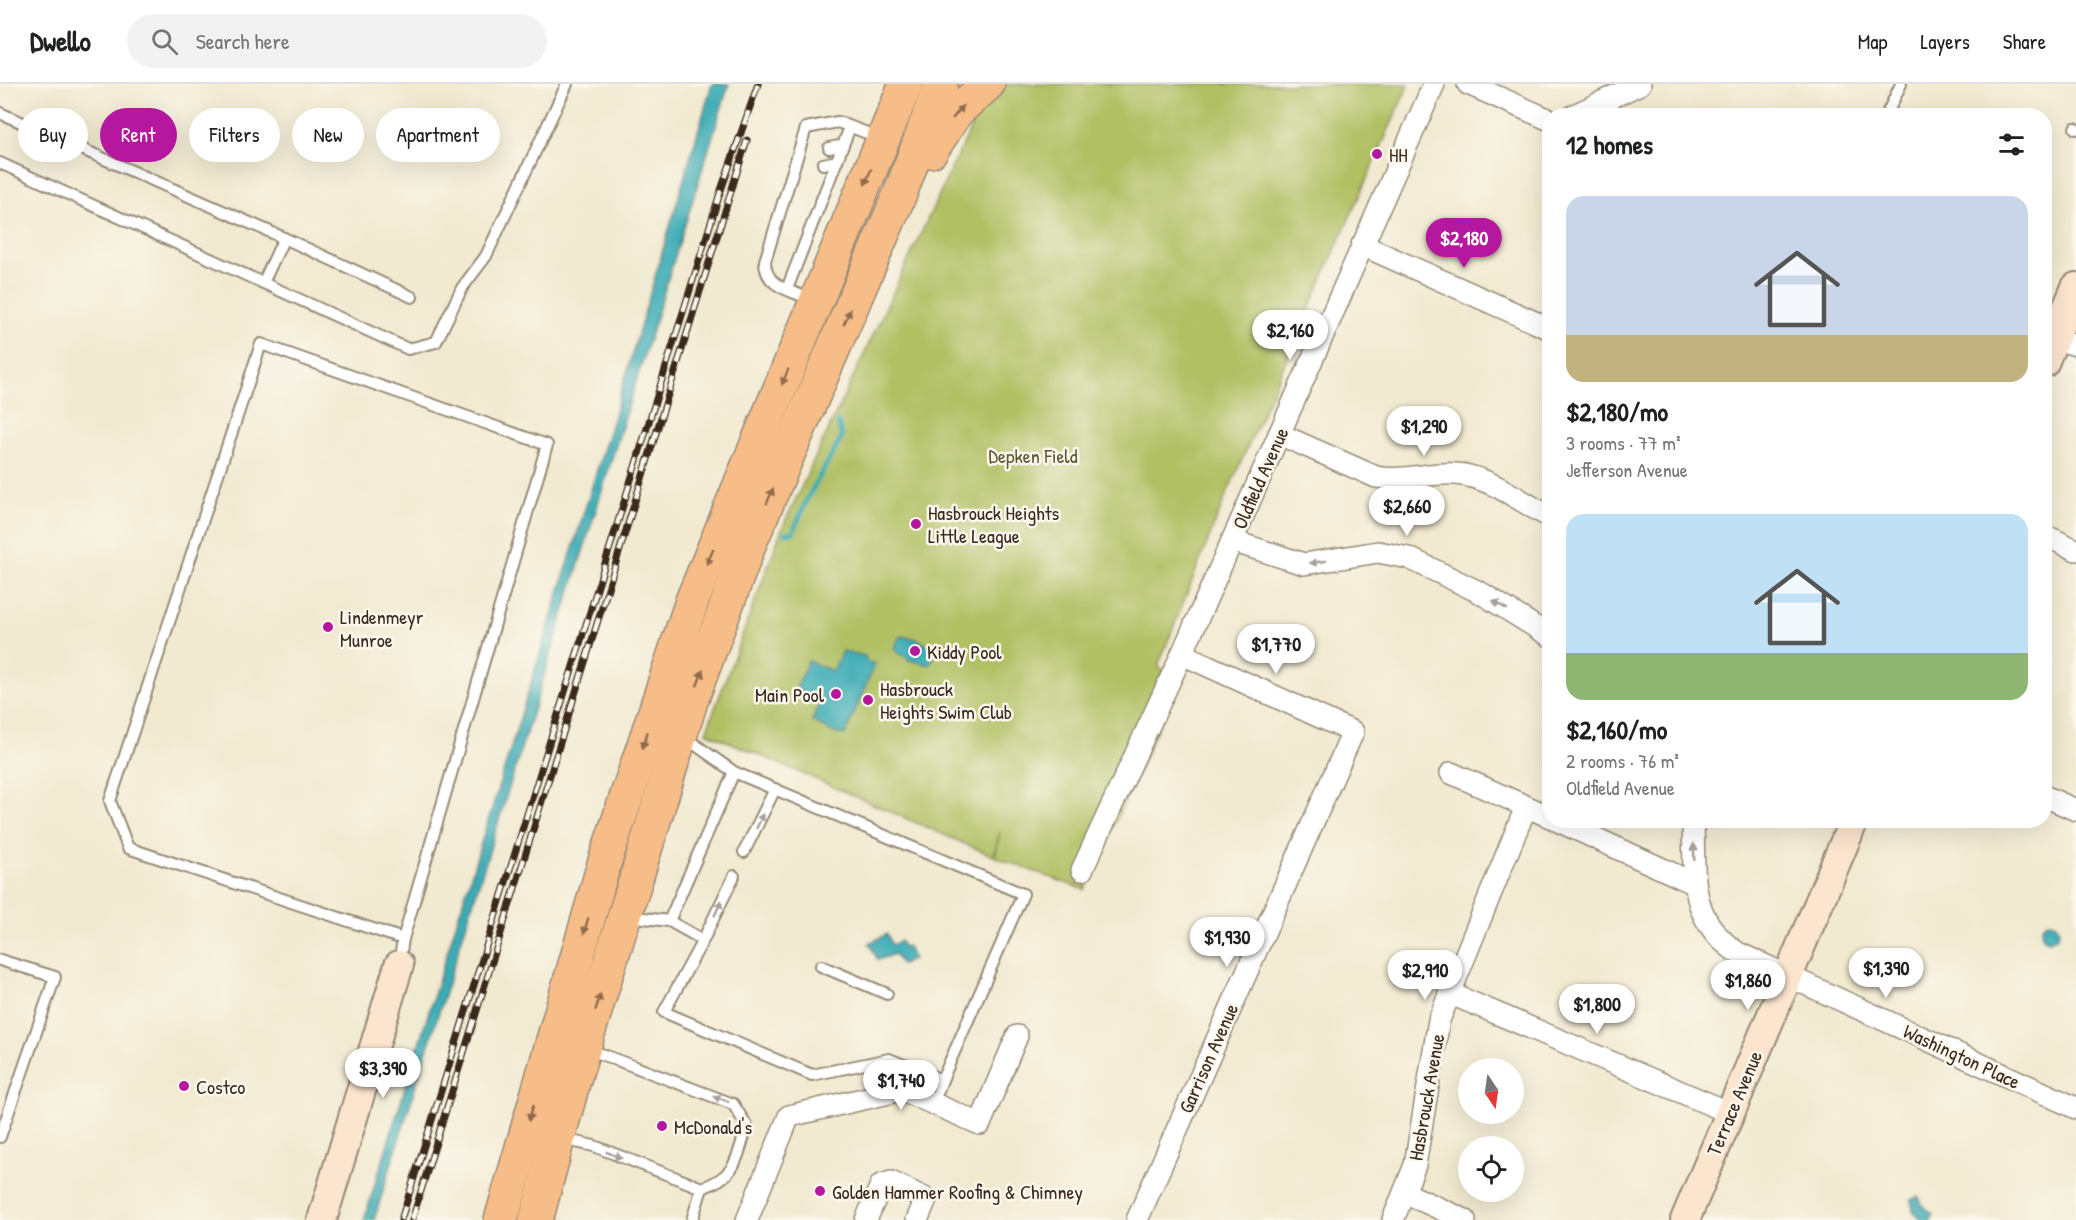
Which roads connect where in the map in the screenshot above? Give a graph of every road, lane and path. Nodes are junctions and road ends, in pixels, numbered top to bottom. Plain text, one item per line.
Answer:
1 (567, 84) edge
2 (906, 84) edge
3 (941, 84) edge
4 (988, 84) edge
5 (1434, 84) edge
6 (1468, 84) edge
7 (1640, 84) edge
8 (1901, 84) edge
9 (1589, 108) edge
10 (1890, 108) edge
11 (0, 113) edge
12 (1542, 116) edge
13 (850, 127) junction
14 (883, 140) junction
15 (843, 145) junction
16 (829, 148) dead end
17 (837, 161) junction
18 (0, 163) edge
19 (824, 164) dead end
20 (900, 194) junction
21 (824, 195) junction
22 (812, 197) dead end
23 (284, 238) junction
24 (1362, 245) junction
25 (263, 283) junction
26 (2076, 287) edge
27 (787, 289) junction
28 (412, 297) dead end
29 (816, 301) junction
30 (1542, 325) edge
31 (2055, 346) edge
32 (1279, 434) junction
33 (1542, 513) edge
34 (2052, 539) edge
35 (1232, 541) junction
36 (2076, 550) edge
37 (1542, 631) edge
38 (1182, 654) junction
39 (680, 734) junction
40 (735, 772) junction
41 (1451, 773) dead end
42 (775, 789) junction
43 (2052, 800) edge
44 (1526, 807) junction
45 (2076, 810) edge
46 (1542, 814) edge
47 (1573, 828) edge
48 (1693, 828) edge
49 (1851, 828) edge
50 (744, 852) dead end
51 (1082, 870) dead end
52 (734, 876) dead end
53 (1695, 884) junction
54 (624, 915) junction
55 (669, 921) junction
56 (703, 940) junction
57 (401, 952) junction
58 (0, 960) edge
59 (821, 966) dead end
60 (1789, 976) junction
61 (1449, 993) junction
62 (888, 994) dead end
63 (1017, 1036) dead end
64 (584, 1047) junction
65 (942, 1080) junction
66 (933, 1104) junction
67 (2076, 1108) edge
68 (1730, 1113) junction
69 (0, 1137) edge
70 (559, 1138) junction
71 (702, 1188) junction
72 (1405, 1193) junction
73 (752, 1218) edge
74 (322, 1220) edge
75 (501, 1220) edge
76 (536, 1220) edge
77 (692, 1220) edge
78 (866, 1220) edge
79 (917, 1220) edge
80 (1137, 1220) edge
81 (1393, 1220) edge
82 (1465, 1220) edge
83 (1685, 1220) edge

1 - 25 lane
2 - 14 highway
3 - 20 highway
20 -> 4 highway
5 - 24 street, Oldfield Avenue
6 - 12 street
7 - 9 street
8 - 10 lane
11 - 23 lane
13 - 14 lane
13 - 15 lane
13 - 27 lane
14 -> 29 highway
15 - 16 lane
15 - 17 lane
17 - 19 lane
17 - 21 lane
18 - 25 lane
39 -> 20 highway
21 - 22 lane
21 - 27 lane
23 - 25 lane
23 - 28 lane
24 - 30 street
24 - 32 street, Oldfield Avenue
26 - 31 main road
27 - 29 lane
29 -> 75 highway
32 - 33 street
32 - 35 street, Oldfield Avenue
34 - 36 street
37 -> 35 street
35 - 38 street, Oldfield Avenue
38 - 51 street, Oldfield Avenue
38 - 80 street, Garrison Avenue
39 - 40 lane
39 - 54 highway
40 - 42 lane
40 - 55 lane
41 - 44 street
50 -> 42 lane
42 - 65 lane
43 - 45 street
44 - 46 street
44 - 61 street, Hasbrouck Avenue
47 - 53 street
53 -> 48 street, Washington Place
49 - 60 main road, Terrace Avenue
56 -> 52 lane
53 - 60 street, Washington Place
54 - 55 lane
64 -> 54 highway
55 - 56 lane
56 - 65 lane
57 - 57 lane
57 - 74 main road
58 - 69 lane
59 - 62 lane
60 - 67 street, Washington Place
60 - 68 main road, Terrace Avenue
61 - 68 street
61 - 72 street, Hasbrouck Avenue
63 - 66 street
64 - 70 highway
71 -> 64 lane
65 - 66 lane
66 - 73 street
68 - 83 main road, Terrace Avenue
70 -> 71 lane
70 - 76 highway
71 - 77 lane
72 - 81 street, Hasbrouck Avenue
72 - 82 street
78 - 79 street

